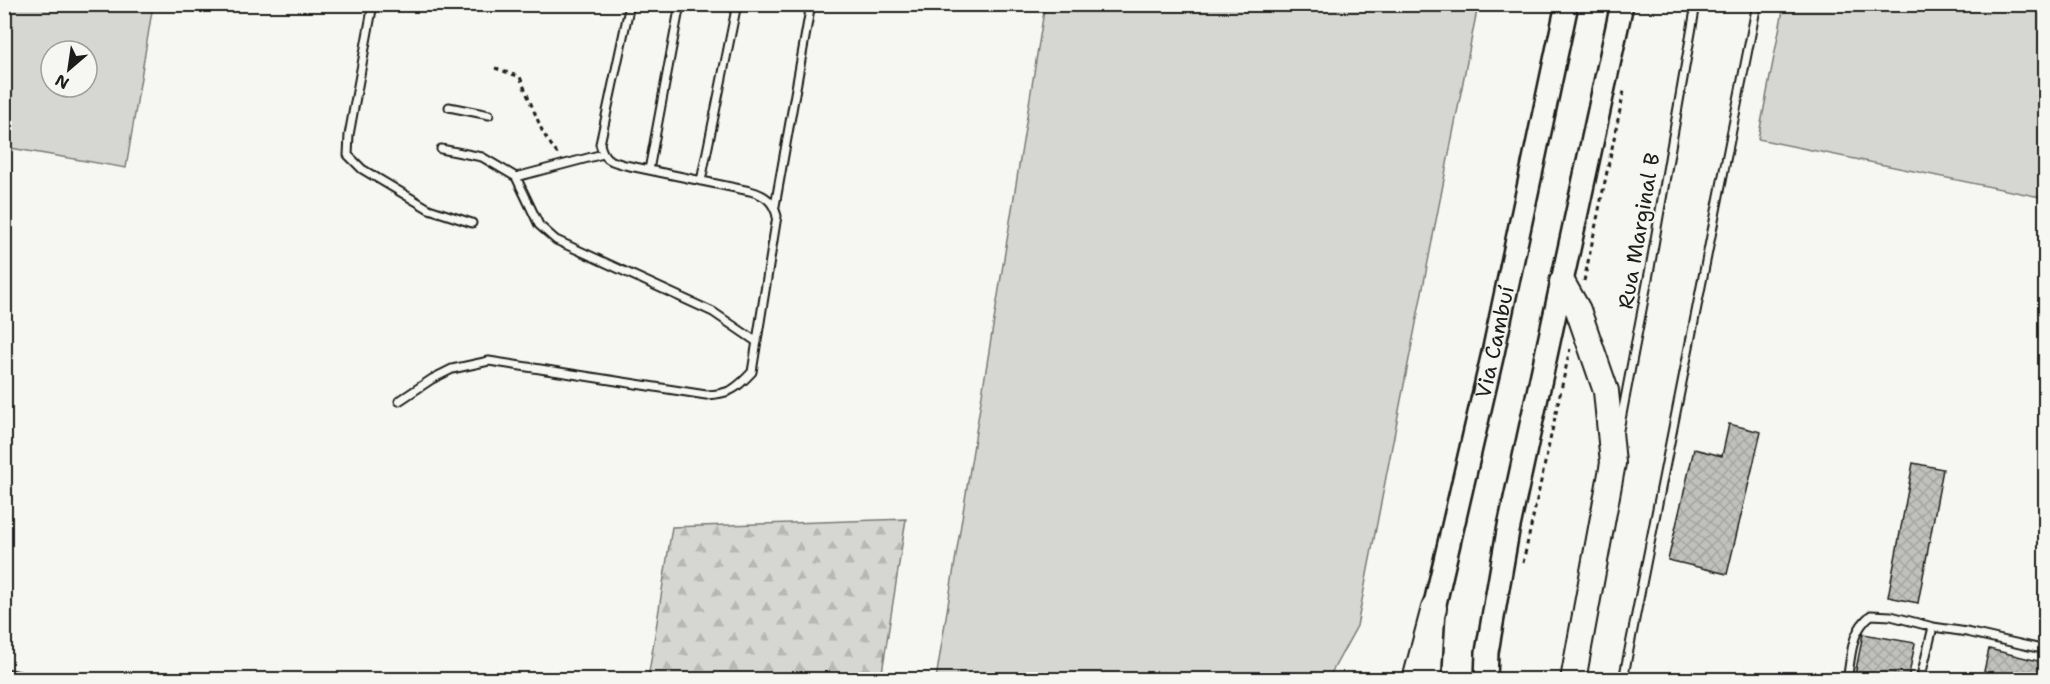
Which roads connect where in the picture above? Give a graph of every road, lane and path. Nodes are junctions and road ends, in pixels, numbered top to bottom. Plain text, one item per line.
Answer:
1 (373, 4) edge
2 (630, 4) edge
3 (680, 4) edge
4 (736, 4) edge
5 (811, 4) edge
6 (1567, 4) edge
7 (1622, 4) edge
8 (1696, 4) edge
9 (1757, 4) edge
10 (495, 69) dead end
11 (449, 107) dead end
12 (489, 115) dead end
13 (441, 149) dead end
14 (603, 154) junction
15 (564, 164) junction
16 (649, 170) junction
17 (516, 177) junction
18 (701, 181) junction
19 (775, 207) junction
20 (472, 223) dead end
21 (1562, 282) junction
22 (757, 342) junction
23 (399, 401) dead end
24 (1613, 463) junction
25 (1434, 608) junction
26 (1933, 627) junction
27 (2046, 650) edge
28 (4, 676) edge
29 (21, 680) edge
30 (1415, 680) edge
31 (1430, 680) edge
32 (1486, 680) edge
33 (1573, 680) edge
34 (1623, 680) edge
35 (1847, 680) edge
36 (1920, 680) edge

1 - 20 lane
2 - 14 lane
3 - 16 lane
4 - 18 lane
5 - 19 lane
6 - 25 main road, Via Cambuí
7 - 21 main road
8 - 24 lane, Rua Marginal B
9 - 34 lane
10 - 15 path
11 - 12 lane
13 - 17 lane
14 - 15 lane
14 - 16 lane
15 - 17 lane
16 - 18 lane
17 - 22 lane
18 - 19 lane
19 - 22 lane
21 - 24 highway
21 - 32 main road
22 - 23 lane
24 - 33 highway
25 - 30 highway
25 - 31 main road, Via Cambuí
26 - 27 lane
26 - 35 lane
26 - 36 lane
28 - 29 street

